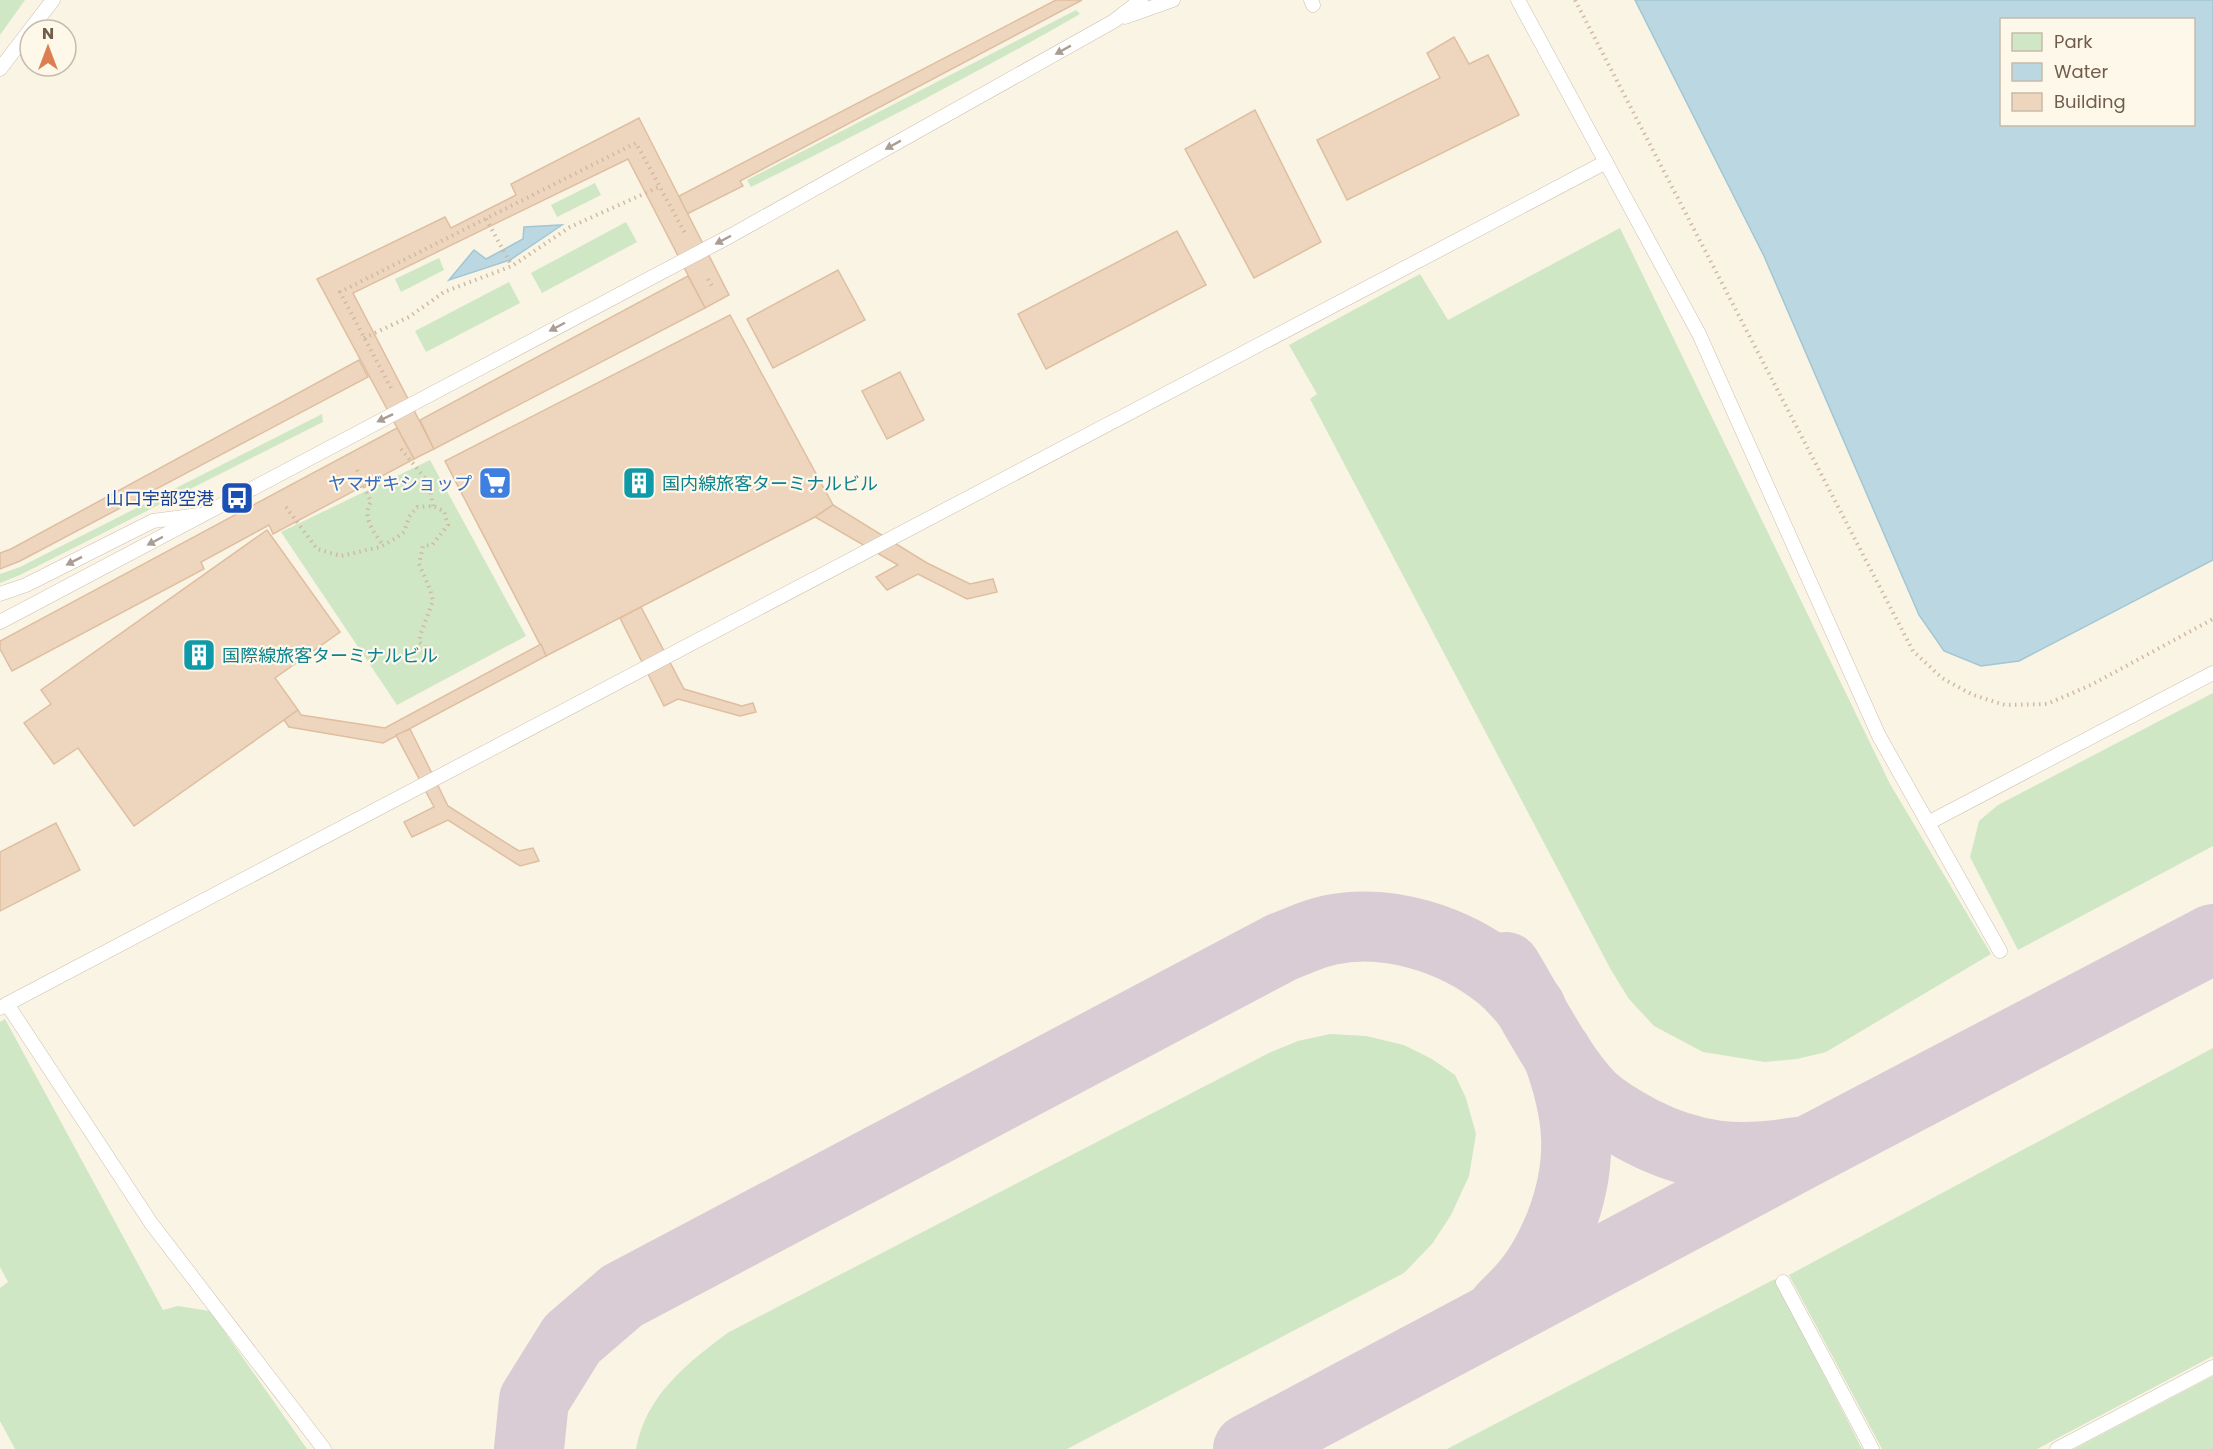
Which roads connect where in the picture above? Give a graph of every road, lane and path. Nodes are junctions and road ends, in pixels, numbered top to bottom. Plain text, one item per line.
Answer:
1 (53, 0) edge
2 (1141, 0) edge
3 (1173, 0) edge
4 (1518, 0) edge
5 (1575, 0) edge
6 (1114, 21) junction
7 (0, 69) edge
8 (1606, 162) junction
9 (659, 187) junction
10 (486, 219) junction
11 (686, 235) dead end
12 (512, 266) junction
13 (708, 279) dead end
14 (712, 286) dead end
15 (364, 338) junction
16 (391, 388) dead end
17 (401, 448) dead end
18 (357, 470) dead end
19 (433, 506) junction
20 (286, 507) dead end
21 (207, 514) junction
22 (383, 545) junction
23 (0, 594) edge
24 (2213, 619) edge
25 (0, 622) edge
26 (442, 662) dead end
27 (2213, 673) edge
28 (1928, 823) junction
29 (2000, 951) dead end
30 (3, 1006) edge
31 (1783, 1282) dead end
32 (2213, 1367) edge
33 (324, 1449) edge
34 (1872, 1449) edge
35 (2057, 1449) edge

1 - 7 lane
2 - 6 lane
3 - 6 lane
4 - 8 lane
5 - 24 path
6 -> 21 lane
8 - 28 lane
8 - 30 lane
9 - 10 path
9 - 11 path
9 - 12 path
10 - 12 path
10 - 15 path
12 - 15 path
13 - 14 path
15 - 16 path
17 - 19 path
18 - 22 path
19 - 22 path
19 - 26 path
20 - 22 path
21 -> 23 lane
21 -> 25 lane
27 - 28 lane
28 - 29 lane
30 - 33 lane
31 - 34 lane
32 - 35 lane

